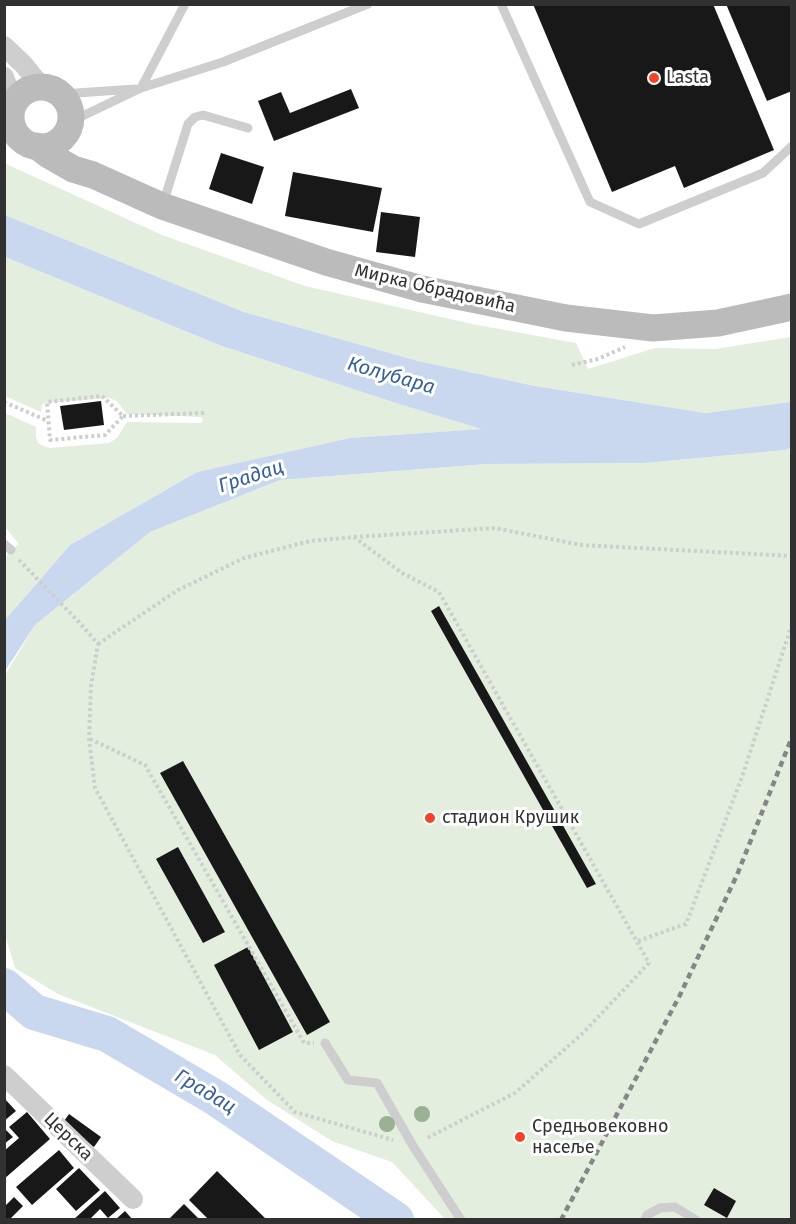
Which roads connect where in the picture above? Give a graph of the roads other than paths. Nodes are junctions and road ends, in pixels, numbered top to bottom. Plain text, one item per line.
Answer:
1 (184, 4) edge
2 (368, 4) edge
3 (501, 4) edge
4 (4, 46) edge
5 (4, 77) edge
6 (141, 88) junction
7 (52, 90) junction
8 (15, 124) edge
9 (69, 128) junction
10 (248, 128) dead end
11 (792, 146) edge
12 (93, 175) junction
13 (162, 206) junction
14 (785, 304) edge
15 (325, 1043) road end
16 (4, 1075) edge
17 (133, 1199) dead end
18 (460, 1220) edge
19 (645, 1220) edge
20 (696, 1220) edge

1 - 6 lane
2 - 6 lane
3 - 11 lane
4 - 7 street
5 - 8 street
6 - 7 lane
6 - 9 lane
7 - 8 street
7 - 9 street
8 - 9 street
8 - 12 street, Мирка Обрадовића
9 - 12 street
10 - 13 lane
12 - 13 street, Мирка Обрадовића
13 - 14 street, Мирка Обрадовића
15 - 18 lane
16 - 17 street, Церска
19 - 20 lane

